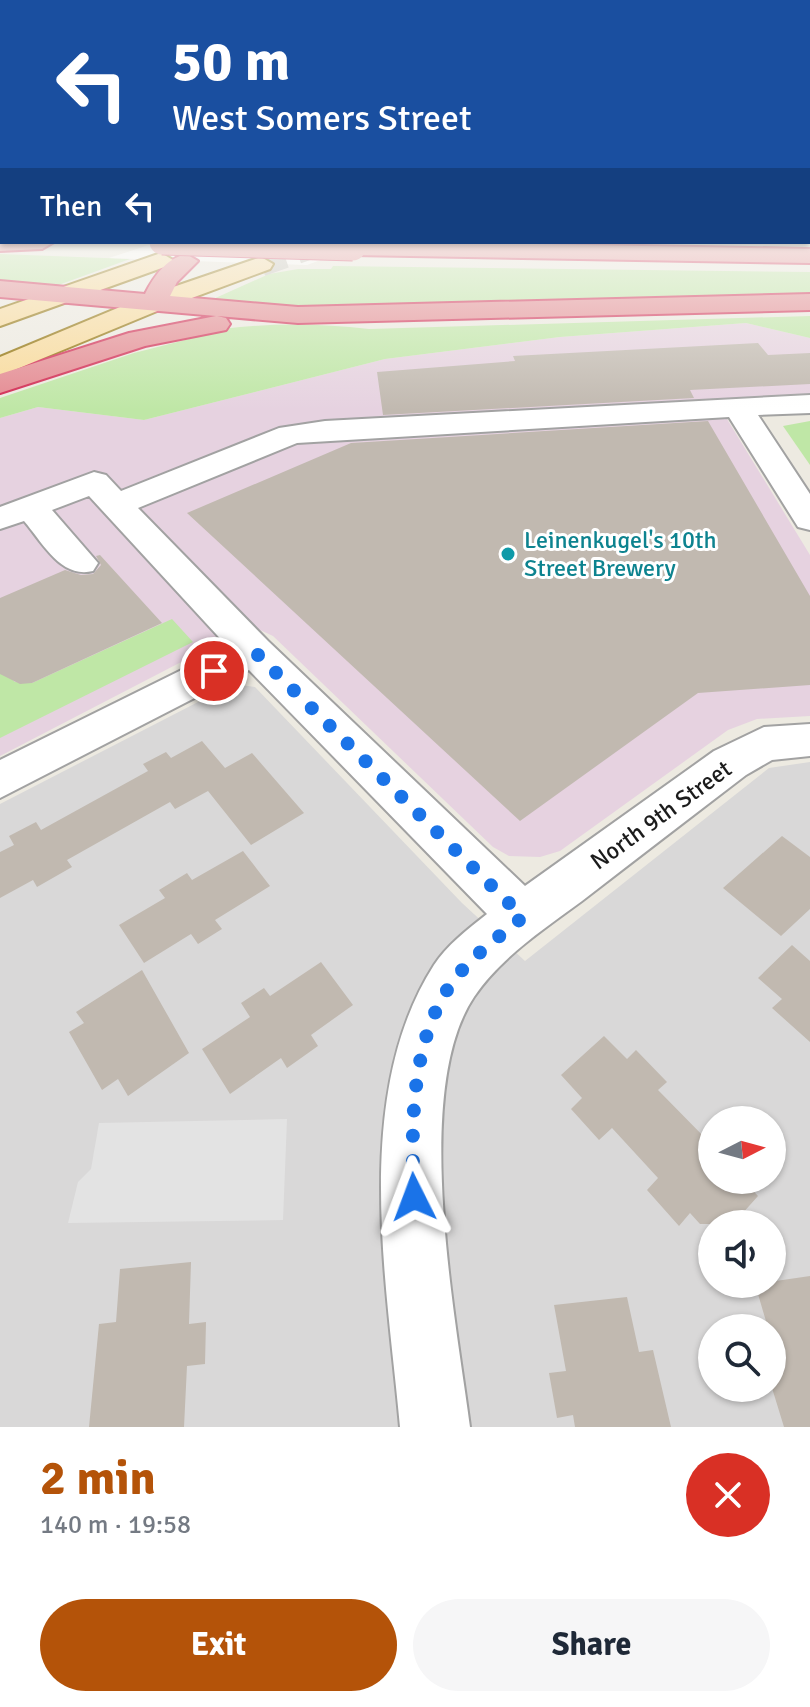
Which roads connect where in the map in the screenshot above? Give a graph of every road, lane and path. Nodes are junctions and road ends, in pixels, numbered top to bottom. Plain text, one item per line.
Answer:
1 (109, 277) edge
2 (163, 277) edge
3 (199, 277) edge
4 (220, 277) tunnel mouth
5 (0, 289) edge
6 (60, 295) junction
7 (157, 296) junction
8 (124, 301) junction
9 (810, 302) edge
10 (298, 315) junction
11 (0, 318) edge
12 (0, 350) edge
13 (0, 367) edge
14 (0, 384) edge
15 (810, 404) edge
16 (738, 407) junction
17 (117, 505) junction
18 (15, 513) edge
19 (810, 520) edge
20 (80, 563) dead end
21 (254, 651) junction
22 (810, 740) edge
23 (0, 780) edge
24 (523, 917) junction
25 (435, 1427) edge

1 - 6 main road
2 - 7 highway
3 - 7 main road
4 - 7 main road
5 - 6 highway
6 - 8 highway
6 - 11 main road
7 - 8 highway
7 - 10 highway
7 - 13 main road
8 - 12 main road
9 - 10 highway
10 - 14 highway
15 - 16 street
16 - 17 street
16 - 19 street
17 - 18 street
17 - 21 street
18 - 20 street
21 - 23 street
21 - 24 street
22 - 24 street, North 9th Street
24 - 25 street, North 9th Street

